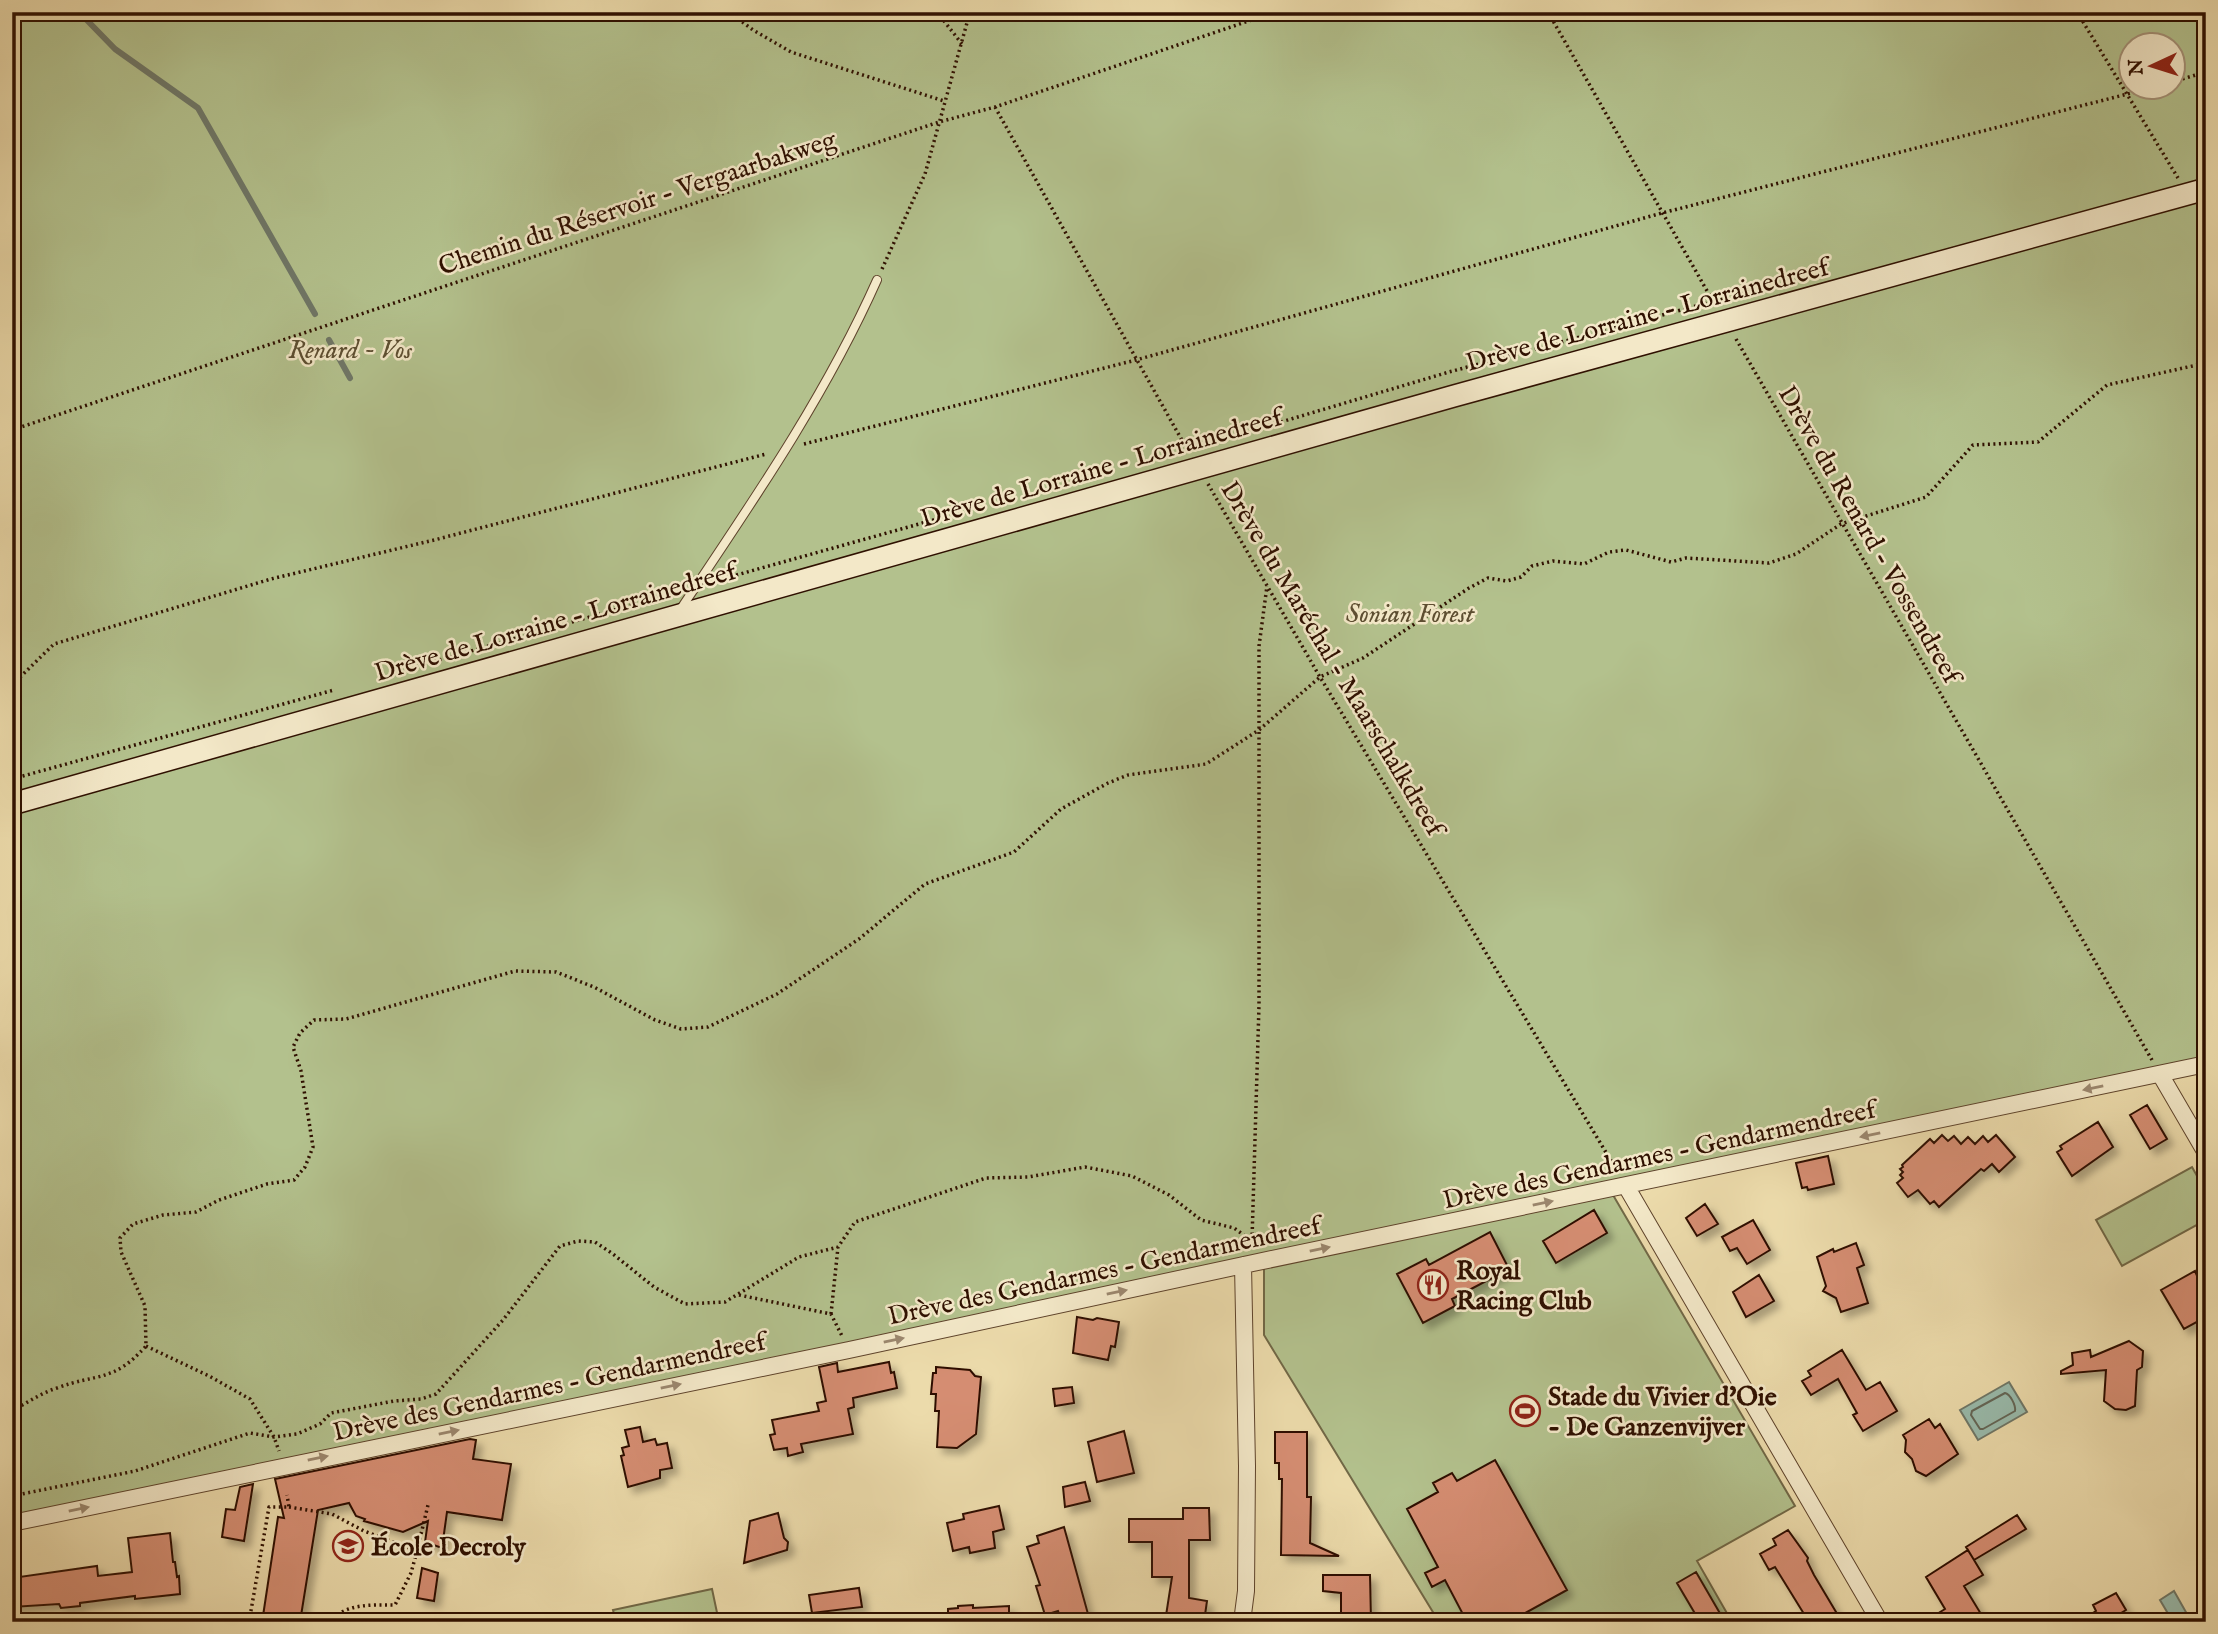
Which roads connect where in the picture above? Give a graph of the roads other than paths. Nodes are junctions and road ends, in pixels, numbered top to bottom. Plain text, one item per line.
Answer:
1 (2200, 191) edge
2 (877, 280) road end
3 (677, 615) junction
4 (12, 804) edge
5 (2206, 1064) edge
6 (2160, 1074) junction
7 (2206, 1153) edge
8 (1626, 1186) junction
9 (1248, 1264) junction
10 (12, 1523) edge
11 (1242, 1622) edge
12 (1880, 1622) edge

1 - 3 main road, Drève de Lorraine - Lorrainedreef
2 - 3 lane
3 - 4 main road, Drève de Lorraine - Lorrainedreef
5 - 6 street, Drève des Gendarmes - Gendarmendreef
6 - 7 street
6 -> 8 street, Drève des Gendarmes - Gendarmendreef
9 -> 8 street, Drève des Gendarmes - Gendarmendreef
8 - 12 street
10 -> 9 street, Drève des Gendarmes - Gendarmendreef
9 - 11 street

